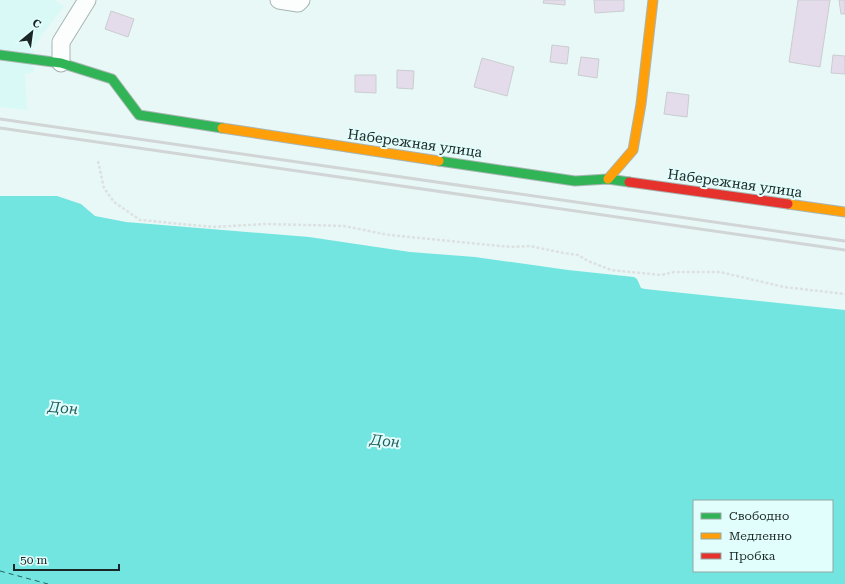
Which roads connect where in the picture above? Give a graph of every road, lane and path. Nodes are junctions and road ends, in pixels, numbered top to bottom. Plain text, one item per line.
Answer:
1 (87, 0) edge
2 (279, 0) edge
3 (301, 0) edge
4 (653, 0) edge
5 (0, 55) edge
6 (61, 62) junction
7 (98, 161) dead end
8 (608, 179) junction
9 (845, 212) edge
10 (845, 294) edge

1 - 6 street
2 - 3 street
4 - 8 street
5 - 6 street, Набережная улица
6 - 8 street, Набережная улица
7 - 10 path
8 - 9 street, Набережная улица

